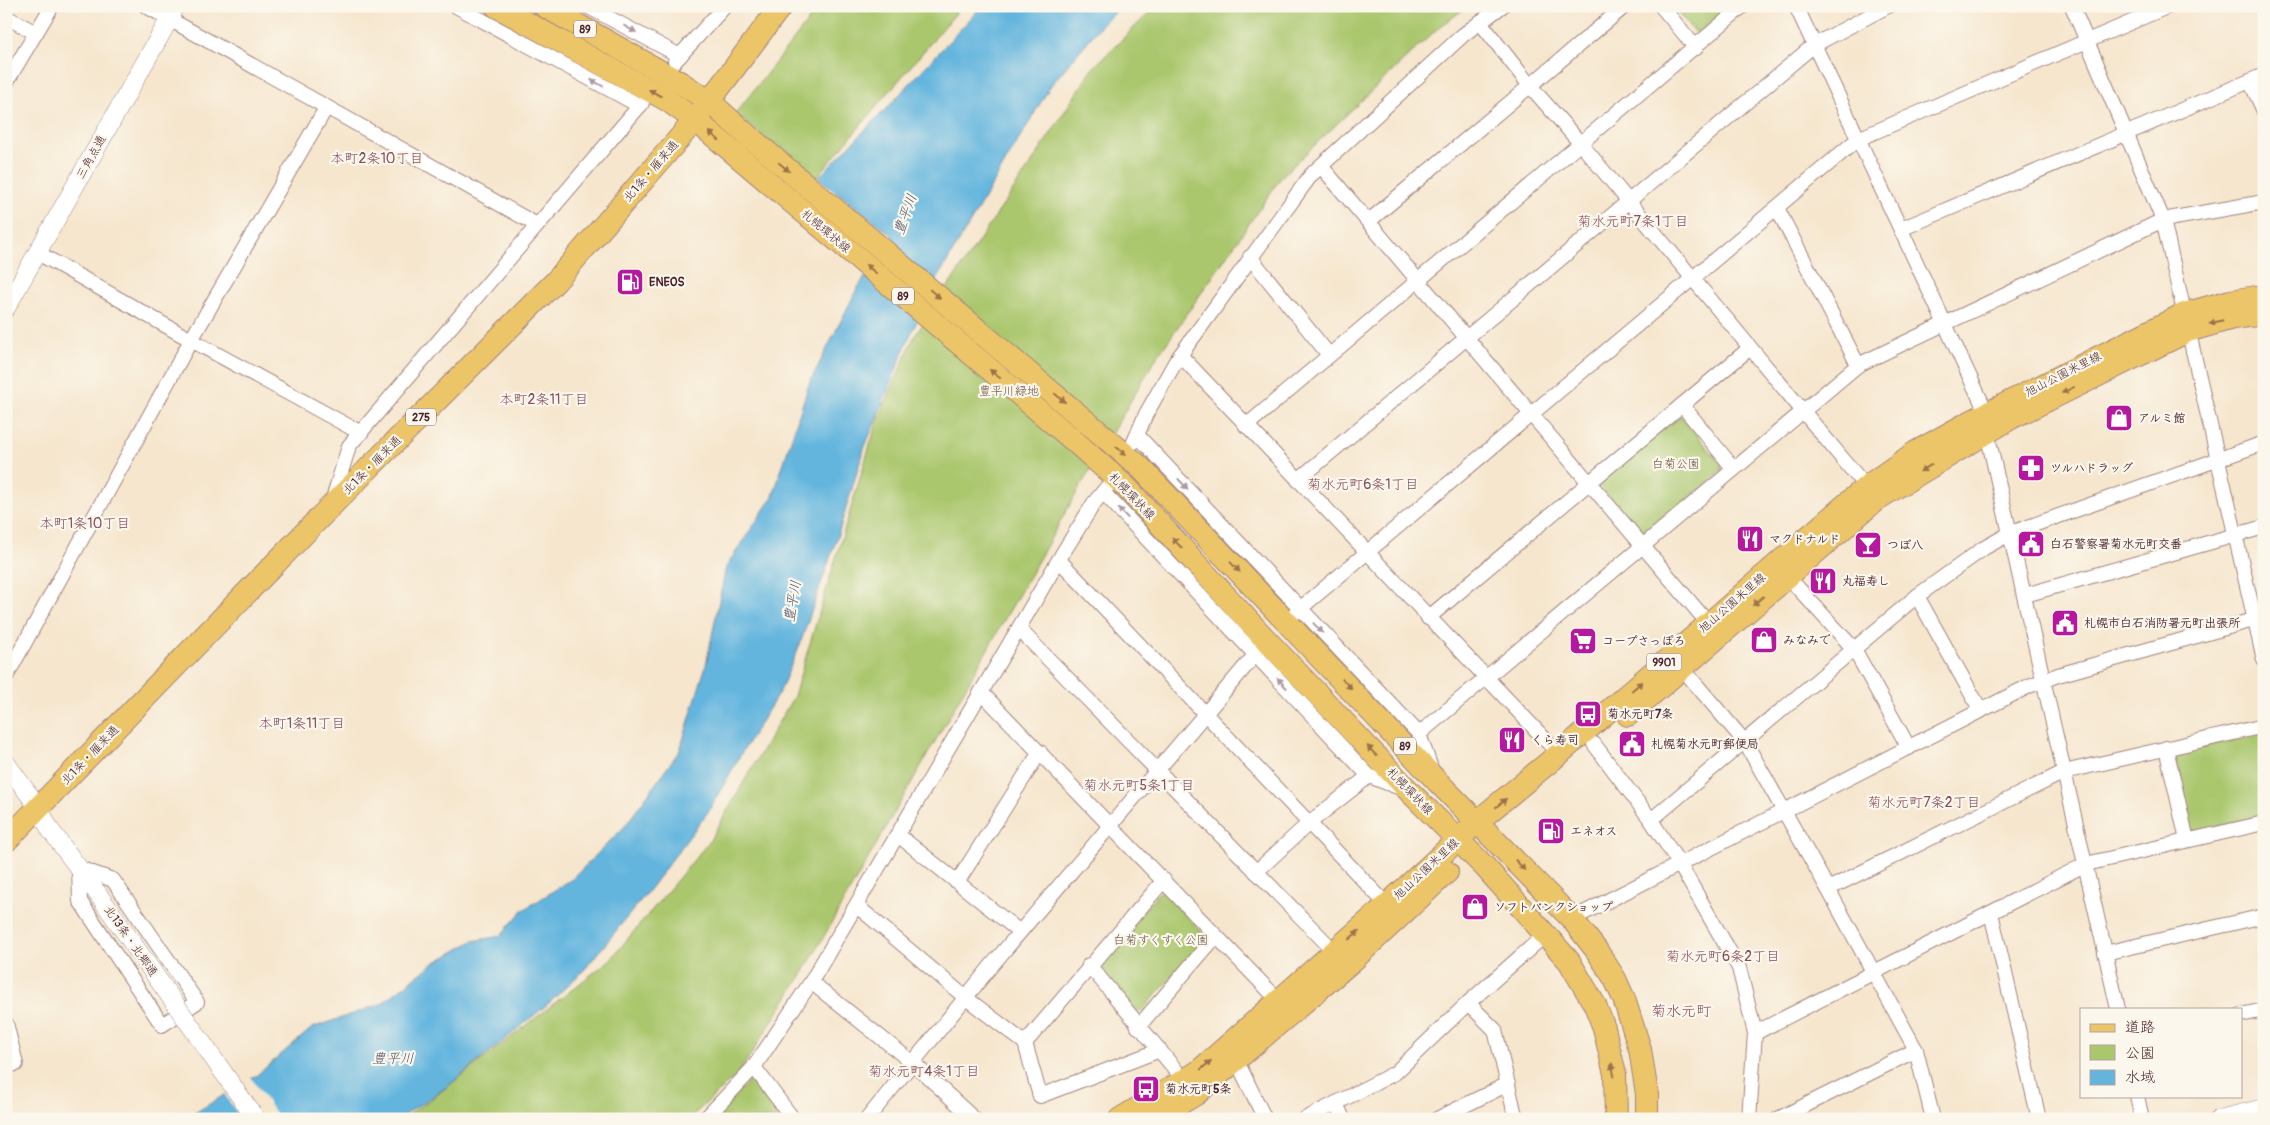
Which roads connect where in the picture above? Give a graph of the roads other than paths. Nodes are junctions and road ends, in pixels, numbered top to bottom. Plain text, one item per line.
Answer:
1 (52, 6) edge
2 (146, 6) edge
3 (456, 6) edge
4 (496, 6) edge
5 (544, 6) edge
6 (587, 6) edge
7 (725, 6) edge
8 (781, 6) edge
9 (1502, 6) edge
10 (1626, 6) edge
11 (1661, 6) edge
12 (1744, 6) edge
13 (1796, 6) edge
14 (1888, 6) edge
15 (2072, 6) edge
16 (2169, 6) edge
17 (172, 12) edge
18 (6, 17) edge
19 (1480, 22) junction
20 (36, 33) junction
21 (2087, 41) junction
22 (1814, 45) junction
23 (1696, 48) junction
24 (2264, 75) edge
25 (2250, 81) junction
26 (6, 83) edge
27 (1531, 87) junction
28 (710, 102) junction
29 (326, 108) junction
30 (2264, 111) edge
31 (695, 120) junction
32 (2126, 133) junction
33 (1858, 139) junction
34 (1581, 144) junction
35 (1321, 166) junction
36 (1628, 200) junction
37 (2264, 202) edge
38 (1778, 208) junction
39 (2163, 220) junction
40 (1369, 221) junction
41 (537, 225) junction
42 (1901, 228) junction
43 (38, 253) junction
44 (1250, 257) junction
45 (1692, 279) junction
46 (1418, 281) junction
47 (2264, 296) edge
48 (6, 308) edge
49 (2264, 314) edge
50 (2186, 322) junction
51 (1945, 324) junction
52 (1466, 338) junction
53 (191, 340) junction
54 (1750, 348) junction
55 (1180, 355) junction
56 (1329, 355) junction
57 (1858, 365) junction
58 (1682, 405) junction
59 (1803, 411) junction
60 (1530, 415) junction
61 (1986, 423) junction
62 (1246, 426) junction
63 (362, 433) junction
64 (2264, 443) edge
65 (2217, 458) junction
66 (1734, 469) junction
67 (1298, 480) junction
68 (1589, 483) junction
69 (1866, 487) junction
70 (330, 507) junction
71 (2264, 527) edge
72 (2011, 533) junction
73 (2235, 535) junction
74 (1642, 547) junction
75 (1366, 553) junction
76 (1059, 560) junction
77 (1787, 576) junction
78 (2025, 595) junction
79 (1917, 596) junction
80 (1298, 611) junction
81 (1428, 618) junction
82 (2259, 618) edge
83 (1019, 629) junction
84 (1713, 630) junction
85 (1854, 649) junction
86 (1258, 651) junction
87 (2264, 660) edge
88 (1682, 668) junction
89 (6, 677) edge
90 (1486, 678) junction
91 (2044, 680) junction
92 (981, 692) junction
93 (1981, 711) junction
94 (1204, 714) junction
95 (2264, 726) edge
96 (1419, 734) junction
97 (1745, 742) junction
98 (1594, 744) junction
99 (1909, 748) junction
100 (2166, 748) junction
101 (1040, 752) junction
102 (1559, 754) junction
103 (6, 763) edge
104 (1157, 770) junction
105 (2064, 772) junction
106 (1369, 776) junction
107 (1435, 778) junction
108 (1410, 792) junction
109 (38, 807) junction
110 (1785, 812) junction
111 (1651, 820) junction
112 (1309, 823) junction
113 (2264, 823) edge
114 (1111, 824) junction
115 (1484, 827) junction
116 (898, 835) junction
117 (2187, 840) junction
118 (6, 841) edge
119 (1463, 845) junction
120 (2086, 864) junction
121 (1680, 865) junction
122 (78, 868) junction
123 (1256, 872) junction
124 (1164, 880) junction
125 (958, 881) junction
126 (1828, 889) junction
127 (857, 906) junction
128 (1387, 906) junction
129 (1991, 913) junction
130 (2264, 916) edge
131 (1572, 919) junction
132 (1020, 932) junction
133 (1545, 935) junction
134 (1216, 936) junction
135 (1334, 952) junction
136 (2105, 953) junction
137 (1089, 965) junction
138 (1874, 971) junction
139 (811, 982) junction
140 (966, 998) junction
141 (1280, 1001) junction
142 (1468, 1003) junction
143 (2118, 1008) edge
144 (2264, 1010) edge
145 (2242, 1015) edge
146 (6, 1023) edge
147 (1138, 1027) junction
148 (1755, 1033) junction
149 (1025, 1043) junction
150 (1160, 1050) junction
151 (1916, 1050) junction
152 (1232, 1052) junction
153 (913, 1063) junction
154 (6, 1066) edge
155 (754, 1067) junction
156 (1508, 1084) junction
157 (1190, 1088) junction
158 (2137, 1098) edge
159 (1336, 1103) junction
160 (2264, 1108) edge
161 (1798, 1114) edge
162 (706, 1118) edge
163 (973, 1118) edge
164 (256, 1119) edge
165 (793, 1119) edge
166 (867, 1119) edge
167 (1120, 1119) edge
168 (1154, 1119) edge
169 (1265, 1119) edge
170 (1305, 1119) edge
171 (1343, 1119) edge
172 (1437, 1119) edge
173 (1516, 1119) edge
174 (1616, 1119) edge
175 (1647, 1119) edge
176 (1749, 1119) edge
177 (1778, 1119) edge
178 (1932, 1119) edge
179 (2039, 1119) edge
180 (2142, 1119) edge
181 (2219, 1119) edge

1 - 20 street
2 - 17 street
41 -> 3 street
31 -> 4 main road, 札幌環状線 / 89
5 - 28 main road, 札幌環状線 / 89
6 -> 7 street
8 - 28 main road, 北1条・雁来通 / 275
9 - 19 street
10 - 27 street
11 - 23 street
12 - 23 street
13 - 22 street
14 - 22 street
15 - 21 street
16 - 21 street
17 - 29 street
17 - 43 street, 三角点通
18 - 20 street
19 - 27 street
19 - 35 street
20 - 26 street
21 - 32 street
21 - 33 street
22 - 33 street
22 - 36 street
23 - 34 street
24 - 25 street
25 - 30 street
25 - 32 street
27 - 34 street
27 - 40 street
28 - 31 main road, 北1条・雁来通 / 275
28 -> 107 main road, 札幌環状線 / 89
29 - 41 street
29 - 53 street
31 - 70 main road, 北1条・雁来通 / 275
108 -> 31 main road, 札幌環状線 / 89
32 - 39 street
32 - 42 street
33 - 38 street
33 - 42 street
34 - 36 street
34 - 46 street
35 - 40 street
35 - 44 street
36 - 45 street
36 - 52 street
37 - 39 street
38 - 45 street
38 - 57 street
39 - 50 street
39 - 51 street
40 - 46 street
41 - 63 street
42 - 51 street
43 - 48 street, 三角点通
43 - 53 street
44 - 55 street
44 - 56 street
45 - 54 street
45 - 60 street
46 - 52 street
46 - 56 street
47 - 50 main road, 旭山公園米里線 / 9901
49 -> 50 main road, 旭山公園米里線 / 9901
50 - 61 main road, 旭山公園米里線 / 9901
50 - 65 street
51 - 57 street
51 - 61 street
52 - 60 street
52 - 67 street
53 - 63 street
53 - 89 street
54 - 58 street
54 - 59 street
55 - 62 street
55 -> 80 street
56 - 62 street
57 - 59 street
58 - 66 street
58 - 68 street
59 - 66 street
59 - 69 street
60 - 68 street
60 - 75 street
61 - 69 main road, 旭山公園米里線 / 9901
61 - 72 street
61 -> 77 main road, 旭山公園米里線 / 9901
62 - 67 street
63 - 70 street
64 - 65 street
65 - 72 street
65 - 73 street
66 - 74 street
67 - 75 street
68 - 74 street
68 - 81 street
69 - 84 main road, 旭山公園米里線 / 9901
70 - 109 main road, 北1条・雁来通 / 275
71 - 73 street
72 - 78 street
72 - 79 street
73 - 78 street
73 - 82 street
74 - 84 street
74 - 90 street
75 - 80 street
75 - 81 street
76 - 83 street
86 -> 76 street
76 - 94 street
77 -> 84 main road, 旭山公園米里線 / 9901
77 - 85 street
78 - 91 street
79 - 85 street
79 - 93 street
80 -> 96 street
81 - 90 street
82 - 87 street
82 - 91 street
83 - 92 street
83 - 104 street
84 - 88 main road, 旭山公園米里線 / 9901
102 -> 84 main road, 旭山公園米里線 / 9901
85 - 97 street
85 - 99 street
86 - 94 street
106 -> 86 street
88 - 97 street
88 - 98 main road, 旭山公園米里線 / 9901
90 - 96 street
90 - 102 street
91 - 93 street
91 - 105 street
92 - 101 street
92 - 116 street
93 - 99 street
94 - 104 street
94 - 112 street
95 - 100 street
96 - 107 street
97 - 110 street
97 - 111 street
98 - 111 street
98 - 115 main road, 旭山公園米里線 / 9901
99 - 110 street
100 - 105 street
100 - 117 street
101 - 114 street
101 - 125 street
115 -> 102 main road, 旭山公園米里線 / 9901
103 - 109 street, 北13条・北郷通
104 - 114 street
104 - 123 street
105 - 120 street
105 - 126 street
106 - 108 street
106 - 112 street
107 - 115 main road, 札幌環状線 / 89
108 - 119 main road, 札幌環状線 / 89
109 - 118 main road, 北1条・雁来通 / 275
109 - 122 street, 北13条・北郷通
110 - 121 street
110 - 126 street
111 - 121 street
112 - 123 street
112 - 128 street
113 - 117 street
114 - 124 street
114 - 132 street
115 - 119 main road, 旭山公園米里線 / 9901
115 -> 131 main road, 札幌環状線 / 89
116 - 125 street
116 - 127 street
117 - 120 street
119 - 128 main road, 旭山公園米里線 / 9901
119 - 133 main road, 札幌環状線 / 89
119 - 152 main road, 旭山公園米里線 / 9901
120 - 129 street
120 - 136 street
121 - 131 street
121 - 148 street
122 - 122 street
122 - 164 street, 北13条・北郷通, bridge
123 - 135 street
124 - 134 street
124 - 137 street
125 - 132 street
126 - 138 street
127 - 139 street
127 - 140 street
135 -> 128 main road, 旭山公園米里線 / 9901
129 - 138 street
129 - 179 street
130 - 136 street
131 - 175 main road, 札幌環状線 / 89
132 - 140 street
133 - 142 street
174 -> 133 main road, 札幌環状線 / 89
134 - 141 street
134 - 147 street
135 - 141 main road, 旭山公園米里線 / 9901
136 - 143 street
137 - 147 street
137 - 149 street
138 - 148 street
138 - 151 street
139 - 153 street
139 - 155 street
140 - 149 street
140 - 153 street
141 - 152 main road, 旭山公園米里線 / 9901
142 - 156 street
142 - 159 street
144 - 145 street
146 - 154 street
147 - 150 street
148 - 176 street
149 - 150 street
150 - 157 street
151 - 161 street
151 - 178 street
152 - 157 main road, 旭山公園米里線 / 9901
152 - 169 street
153 - 163 street
153 - 166 street
155 - 162 street
155 - 165 street
156 - 172 street
156 - 173 street
157 - 167 main road, 旭山公園米里線 / 9901
157 - 168 main road, 旭山公園米里線 / 9901
158 - 180 street
159 - 170 street
159 - 171 street
160 - 181 street
161 - 177 street

